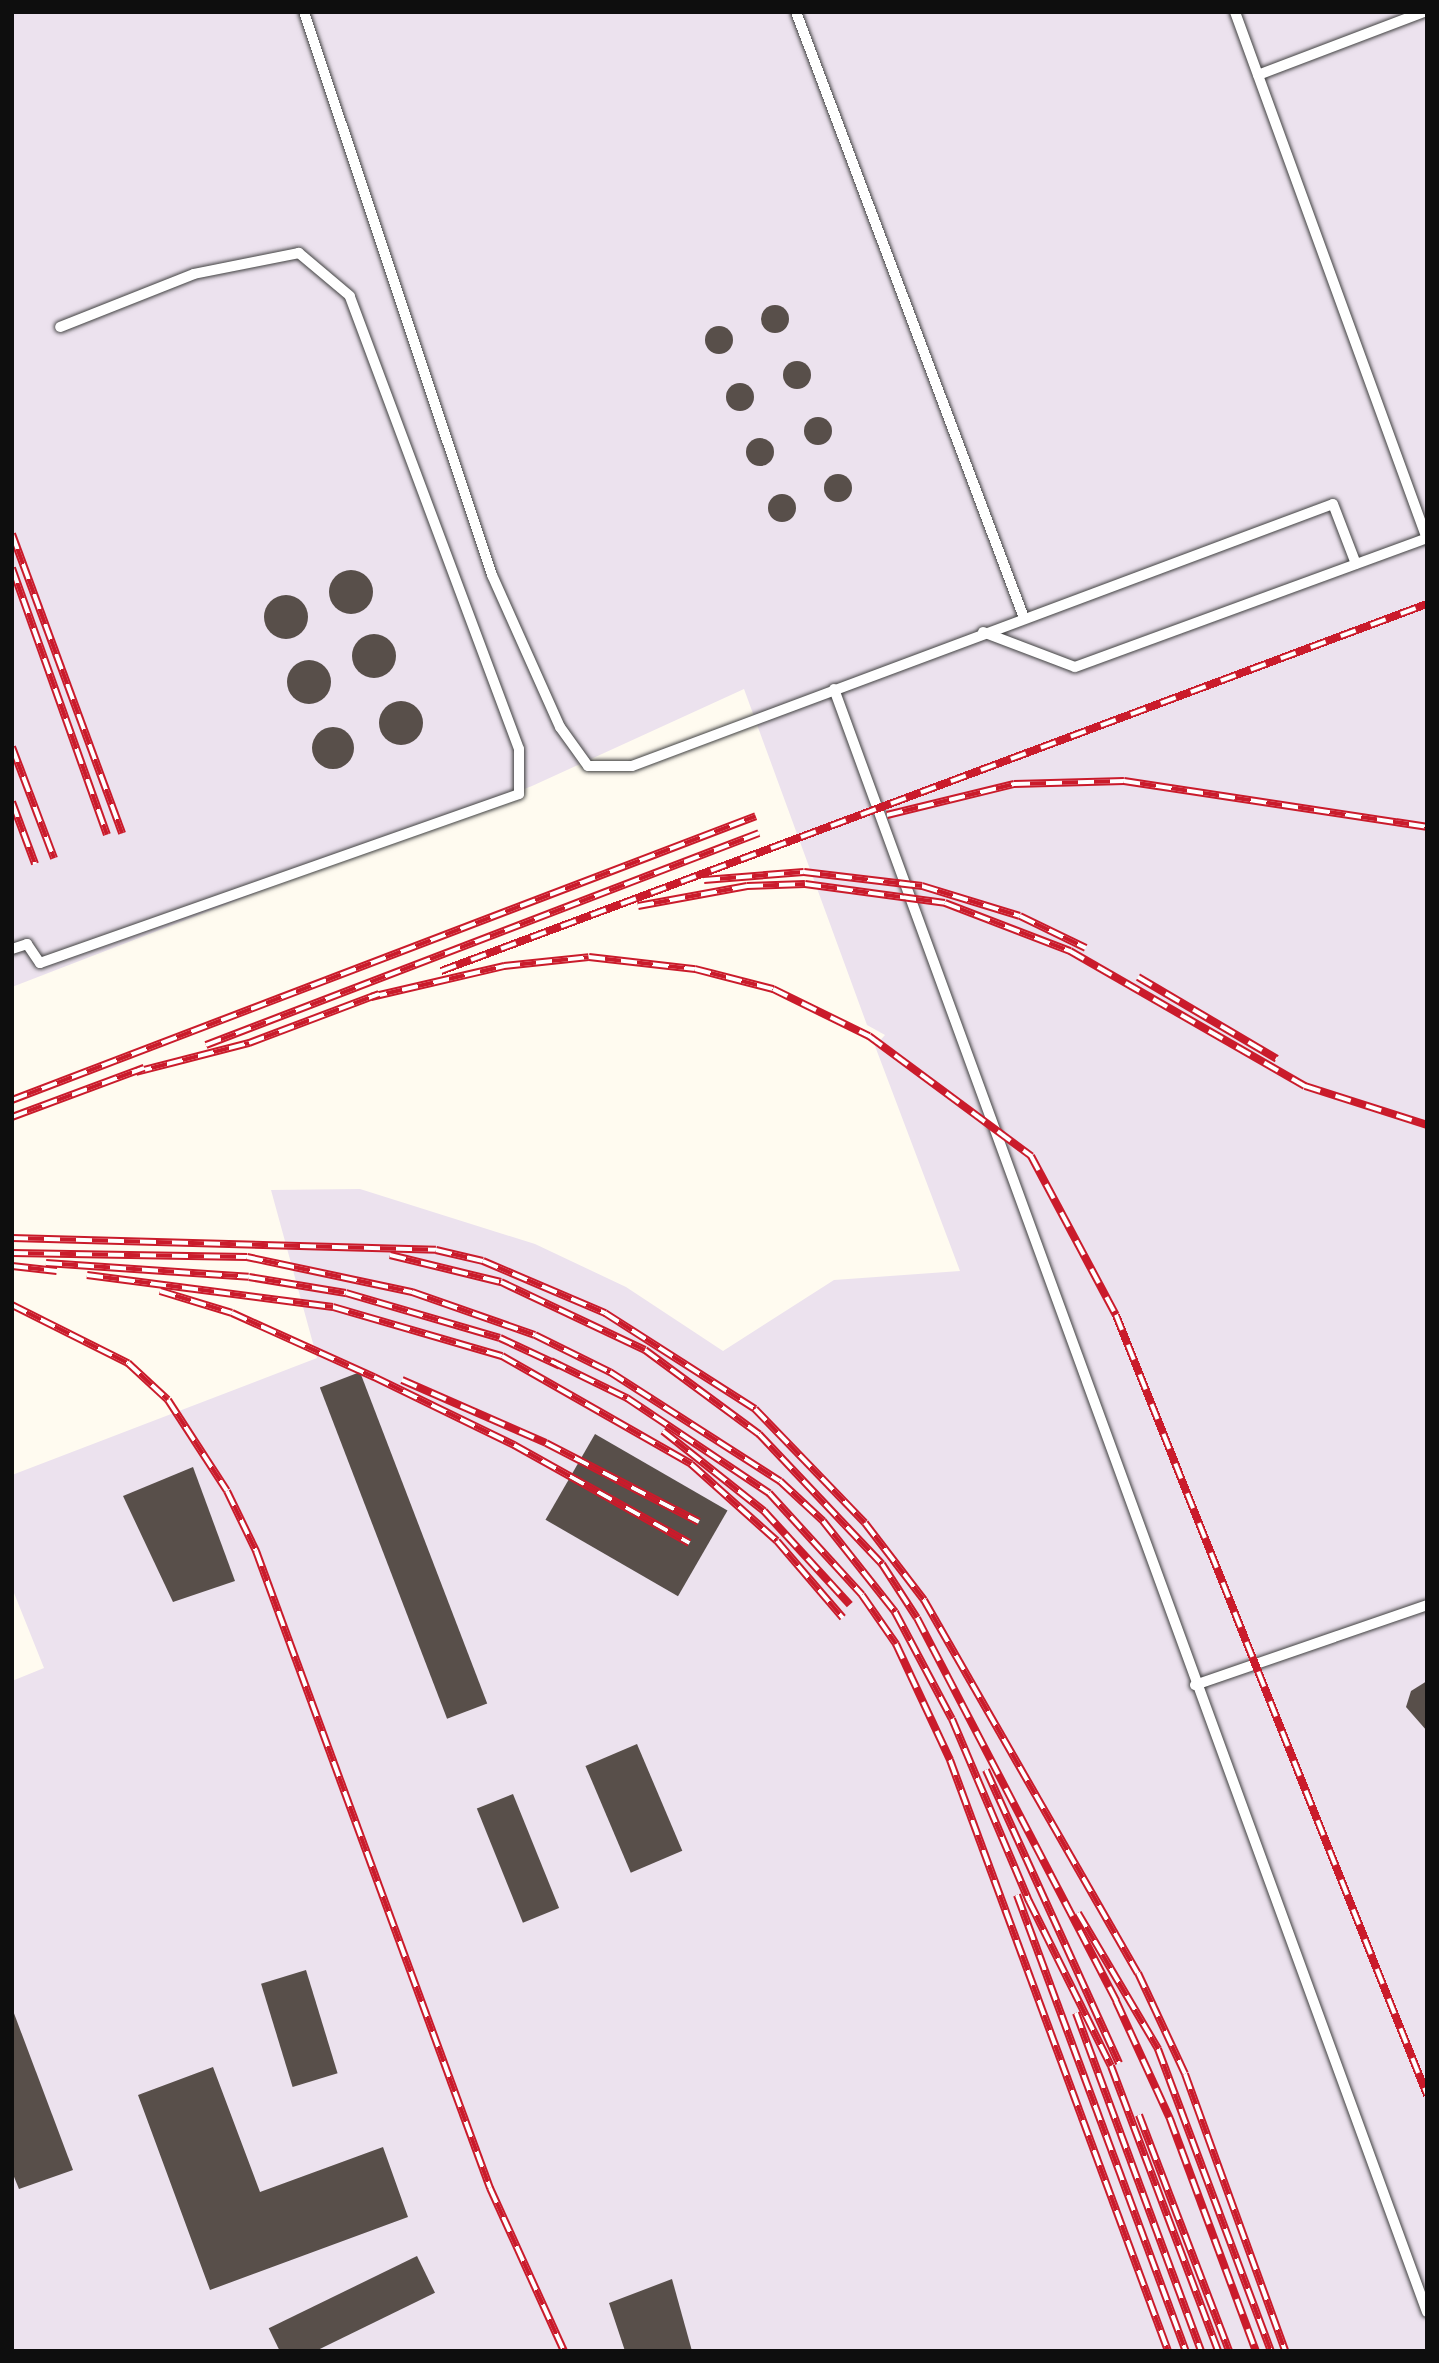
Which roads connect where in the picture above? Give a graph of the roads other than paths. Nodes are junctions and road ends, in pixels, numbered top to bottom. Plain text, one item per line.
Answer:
1 (304, 12) edge
2 (796, 12) edge
3 (1235, 12) edge
4 (1424, 12) edge
5 (1258, 75) junction
6 (60, 327) dead end
7 (1427, 538) edge
8 (1356, 564) junction
9 (1024, 618) junction
10 (983, 632) junction
11 (834, 689) junction
12 (12, 949) edge
13 (1427, 1605) edge
14 (1195, 1685) junction
15 (1427, 2312) edge

1 - 11 lane
2 - 9 lane
3 - 5 lane
4 - 5 lane
5 - 7 lane
6 - 12 lane
7 - 8 lane
8 - 9 lane
8 - 10 lane
9 - 10 lane
10 - 11 lane
11 - 14 lane
13 - 14 lane
14 - 15 lane

